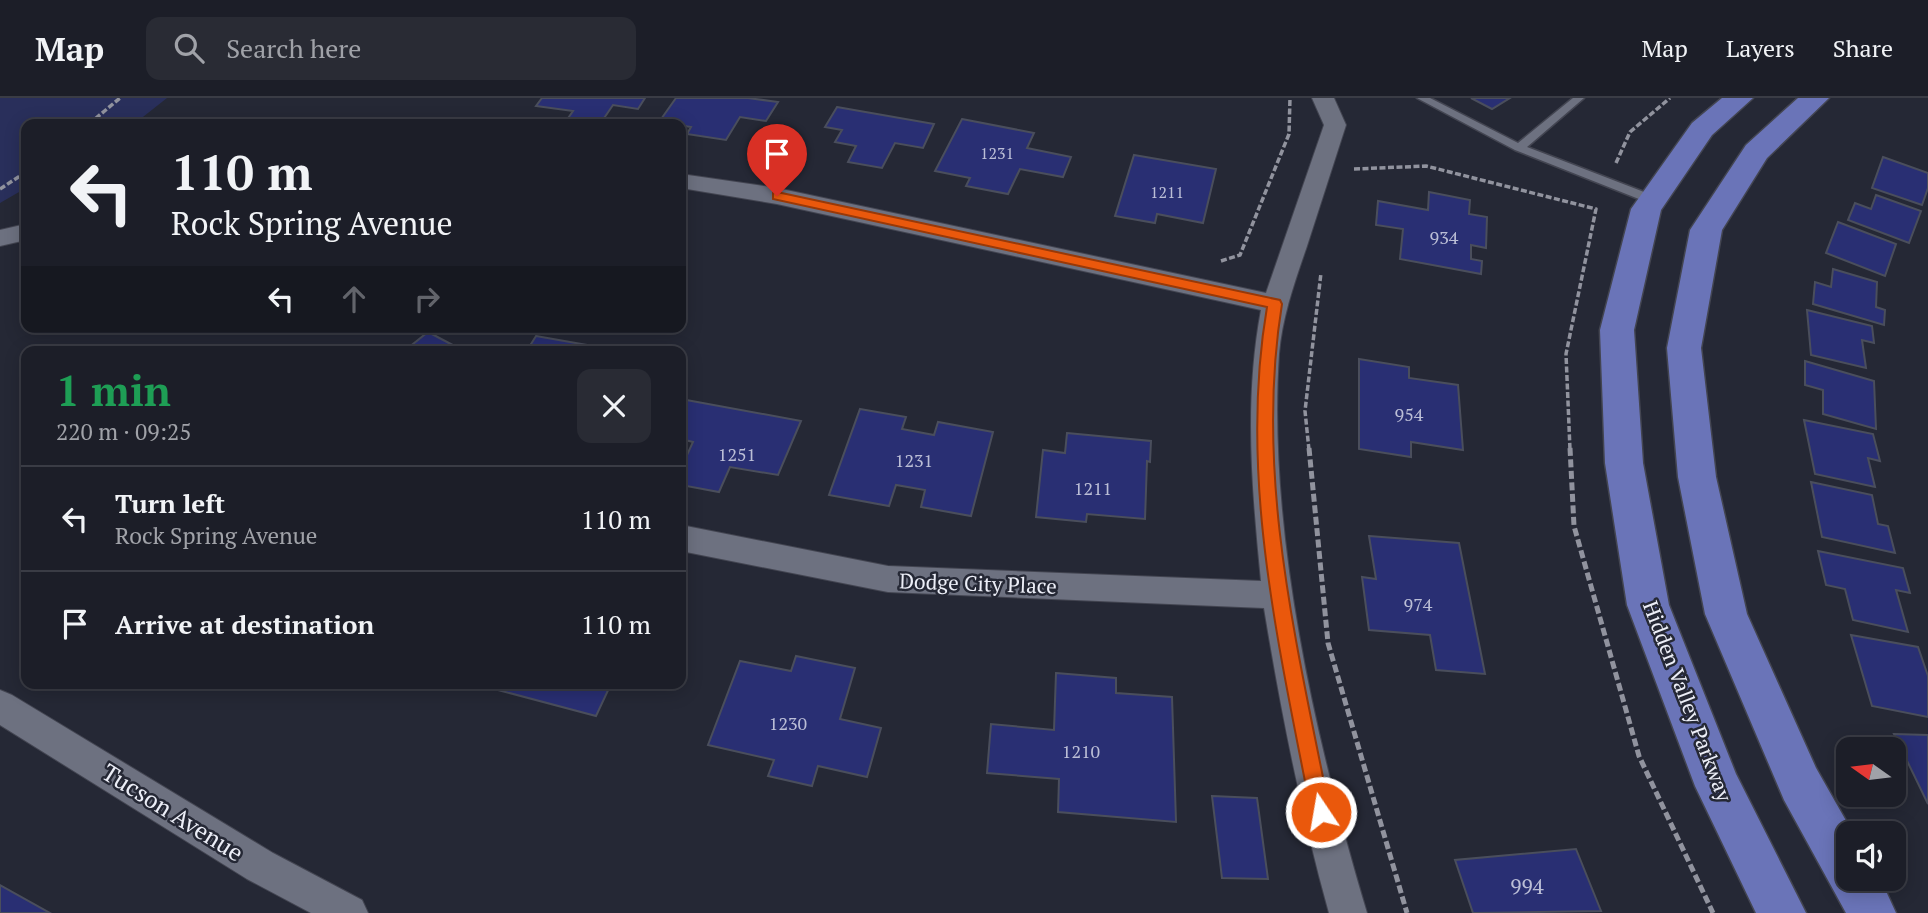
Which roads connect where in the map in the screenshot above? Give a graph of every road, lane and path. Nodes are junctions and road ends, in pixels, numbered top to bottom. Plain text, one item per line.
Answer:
1 (120, 98) edge
2 (1290, 98) edge
3 (1323, 98) edge
4 (1422, 98) edge
5 (1579, 98) edge
6 (1670, 98) edge
7 (1739, 98) edge
8 (1815, 98) edge
9 (95, 119) edge
10 (1519, 148) junction
11 (21, 175) edge
12 (1350, 181) dead end
13 (686, 182) edge
14 (1607, 182) junction
15 (0, 189) edge
16 (1653, 200) junction
17 (1596, 209) junction
18 (21, 233) edge
19 (0, 238) edge
20 (1221, 261) dead end
21 (1324, 266) dead end
22 (1275, 304) junction
23 (686, 539) edge
24 (1278, 595) junction
25 (0, 706) edge
26 (1836, 848) edge
27 (1860, 891) edge
28 (349, 913) edge
29 (1349, 913) edge
30 (1407, 913) edge
31 (1713, 913) edge
32 (1782, 913) edge
33 (1872, 913) edge

1 - 9 path
2 - 20 path
3 - 22 street
4 - 10 lane
5 - 10 lane
6 - 14 path
7 - 16 main road, Hidden Valley Parkway
8 - 26 main road
10 - 14 lane
11 - 15 path
12 - 17 path
13 - 22 street
14 - 16 lane
14 - 17 path
16 - 32 main road, Hidden Valley Parkway
17 - 31 path
18 - 19 street
21 - 30 path
22 - 24 street
23 - 24 street, Dodge City Place
24 - 29 street
25 - 28 street, Tucson Avenue
27 - 33 main road

